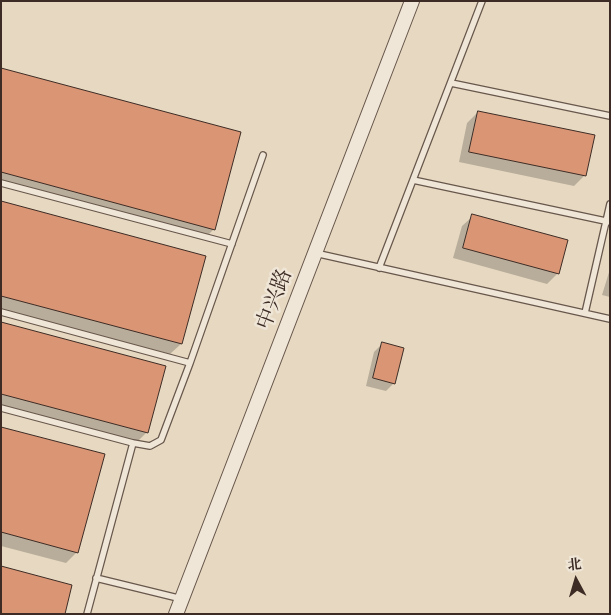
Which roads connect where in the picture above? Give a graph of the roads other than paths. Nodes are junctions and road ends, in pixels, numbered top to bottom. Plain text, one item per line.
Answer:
1 (412, 1) edge
2 (482, 1) edge
3 (451, 83) junction
4 (610, 116) edge
5 (263, 155) dead end
6 (413, 180) junction
7 (1, 183) edge
8 (610, 204) edge
9 (608, 222) edge
10 (232, 244) junction
11 (315, 253) junction
12 (379, 268) junction
13 (1, 312) edge
14 (585, 314) junction
15 (610, 319) edge
16 (190, 363) junction
17 (1, 408) edge
18 (132, 443) junction
19 (96, 578) junction
20 (182, 599) junction
21 (87, 614) edge
22 (176, 614) edge

1 - 11 street, 中兴路
2 - 3 lane
3 - 4 lane
3 - 6 lane
5 - 10 lane
6 - 9 lane
6 - 12 lane
7 - 10 lane
8 - 9 lane
9 - 14 lane
10 - 16 lane
11 - 12 lane
11 - 20 street, 中兴路
12 - 14 lane
13 - 16 lane
14 - 15 lane
16 - 18 lane
17 - 18 lane
18 - 19 lane
19 - 20 lane
19 - 21 lane
20 - 22 street, 中兴路

